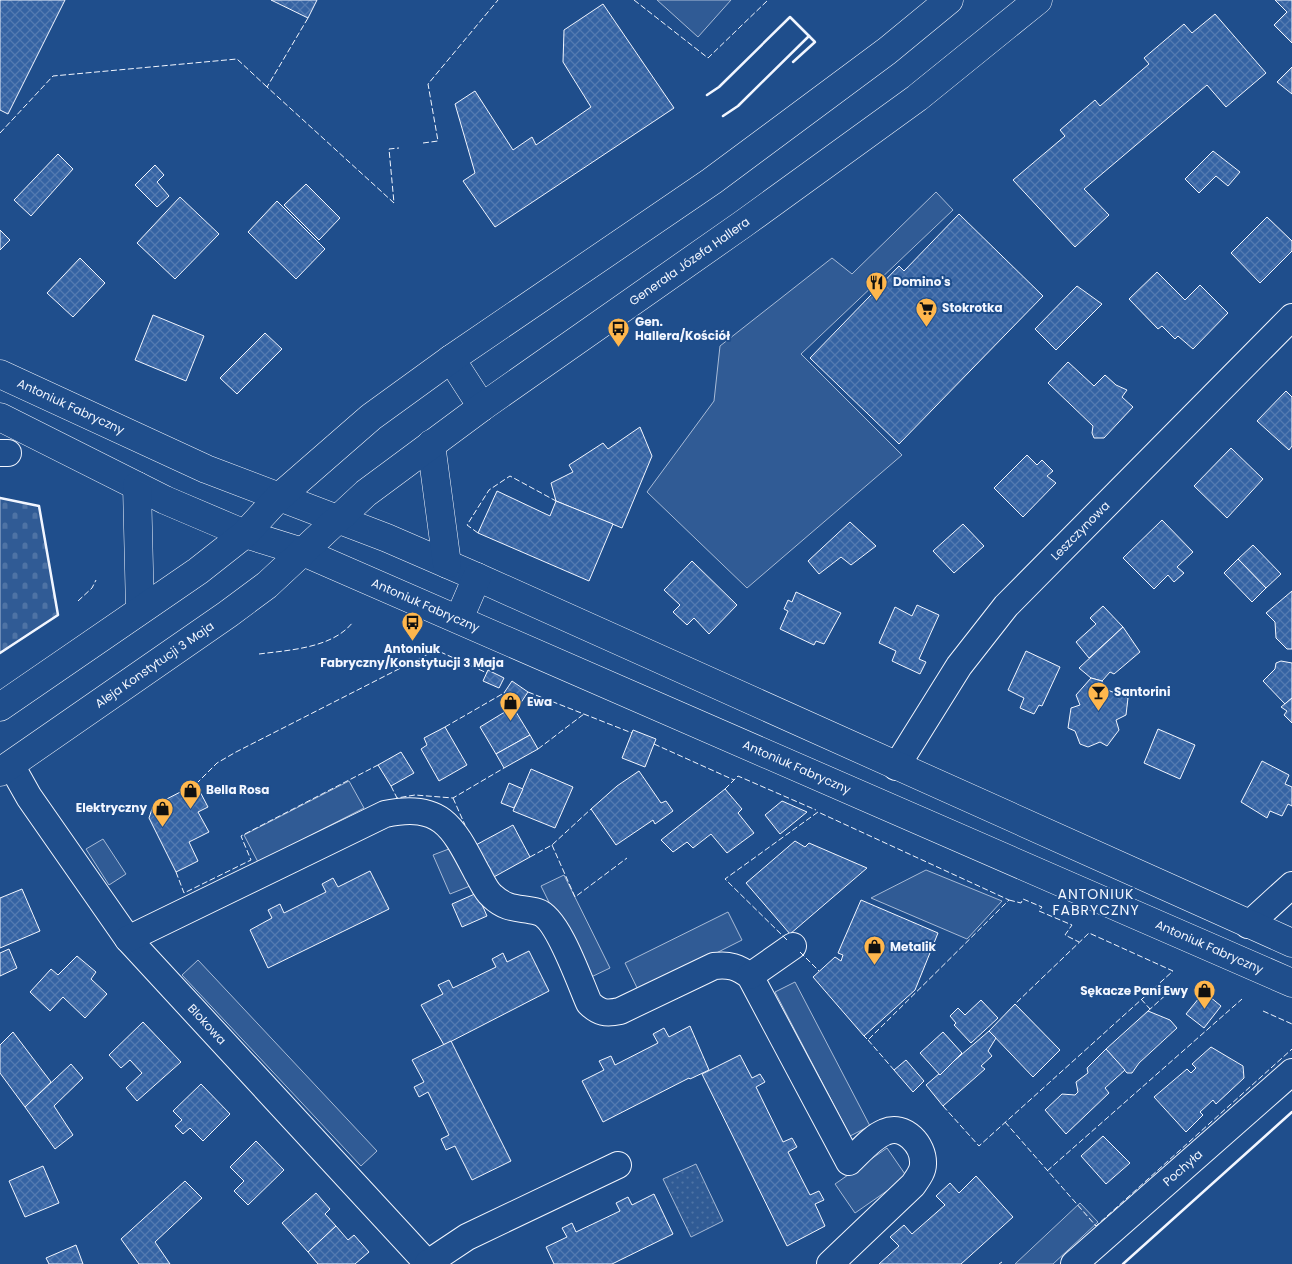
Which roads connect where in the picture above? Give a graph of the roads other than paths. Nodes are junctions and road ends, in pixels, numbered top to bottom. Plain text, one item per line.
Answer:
1 (949, 0) edge
2 (1038, 0) edge
3 (1292, 317) edge
4 (451, 359) junction
5 (0, 374) edge
6 (482, 407) junction
7 (79, 412) junction
8 (0, 417) edge
9 (431, 444) junction
10 (59, 448) junction
11 (137, 486) junction
12 (278, 498) junction
13 (340, 520) junction
14 (244, 534) junction
15 (303, 552) junction
16 (447, 564) junction
17 (477, 577) junction
18 (140, 610) junction
19 (459, 619) junction
20 (0, 707) edge
21 (896, 767) junction
22 (6, 769) edge
23 (1292, 885) edge
24 (1248, 925) junction
25 (128, 940) junction
26 (1292, 944) edge
27 (793, 946) dead end
28 (750, 976) junction
29 (1292, 983) edge
30 (1292, 1072) edge
31 (618, 1164) dead end
32 (428, 1264) edge
33 (830, 1264) edge
34 (1074, 1264) edge

1 - 4 main road
2 - 6 main road, Generała Józefa Hallera
3 - 21 street, Leszczynowa
4 - 6 main road
4 - 12 main road
5 - 7 main road, Antoniuk Fabryczny
6 - 9 main road, Generała Józefa Hallera
7 - 10 main road
7 - 12 main road, Antoniuk Fabryczny
8 - 10 main road
9 - 13 main road, Generała Józefa Hallera
9 - 16 main road
10 - 11 main road
11 - 14 main road
11 - 18 main road
12 - 13 main road, Antoniuk Fabryczny
12 - 14 main road
13 - 15 main road, Aleja Konstytucji 3 Maja
13 - 16 main road
14 - 15 main road, Antoniuk Fabryczny
14 - 18 main road
15 - 19 main road, Antoniuk Fabryczny
15 - 22 main road, Aleja Konstytucji 3 Maja
16 - 17 main road
17 - 19 main road
17 - 21 main road
18 - 20 main road
19 - 29 main road, Antoniuk Fabryczny
21 - 24 main road
22 - 25 street, Blokowa
23 - 24 street
24 - 26 main road
25 - 28 street
25 - 32 street, Blokowa
27 - 28 street
28 - 33 street
30 - 34 street, Pochyła
31 - 32 street

